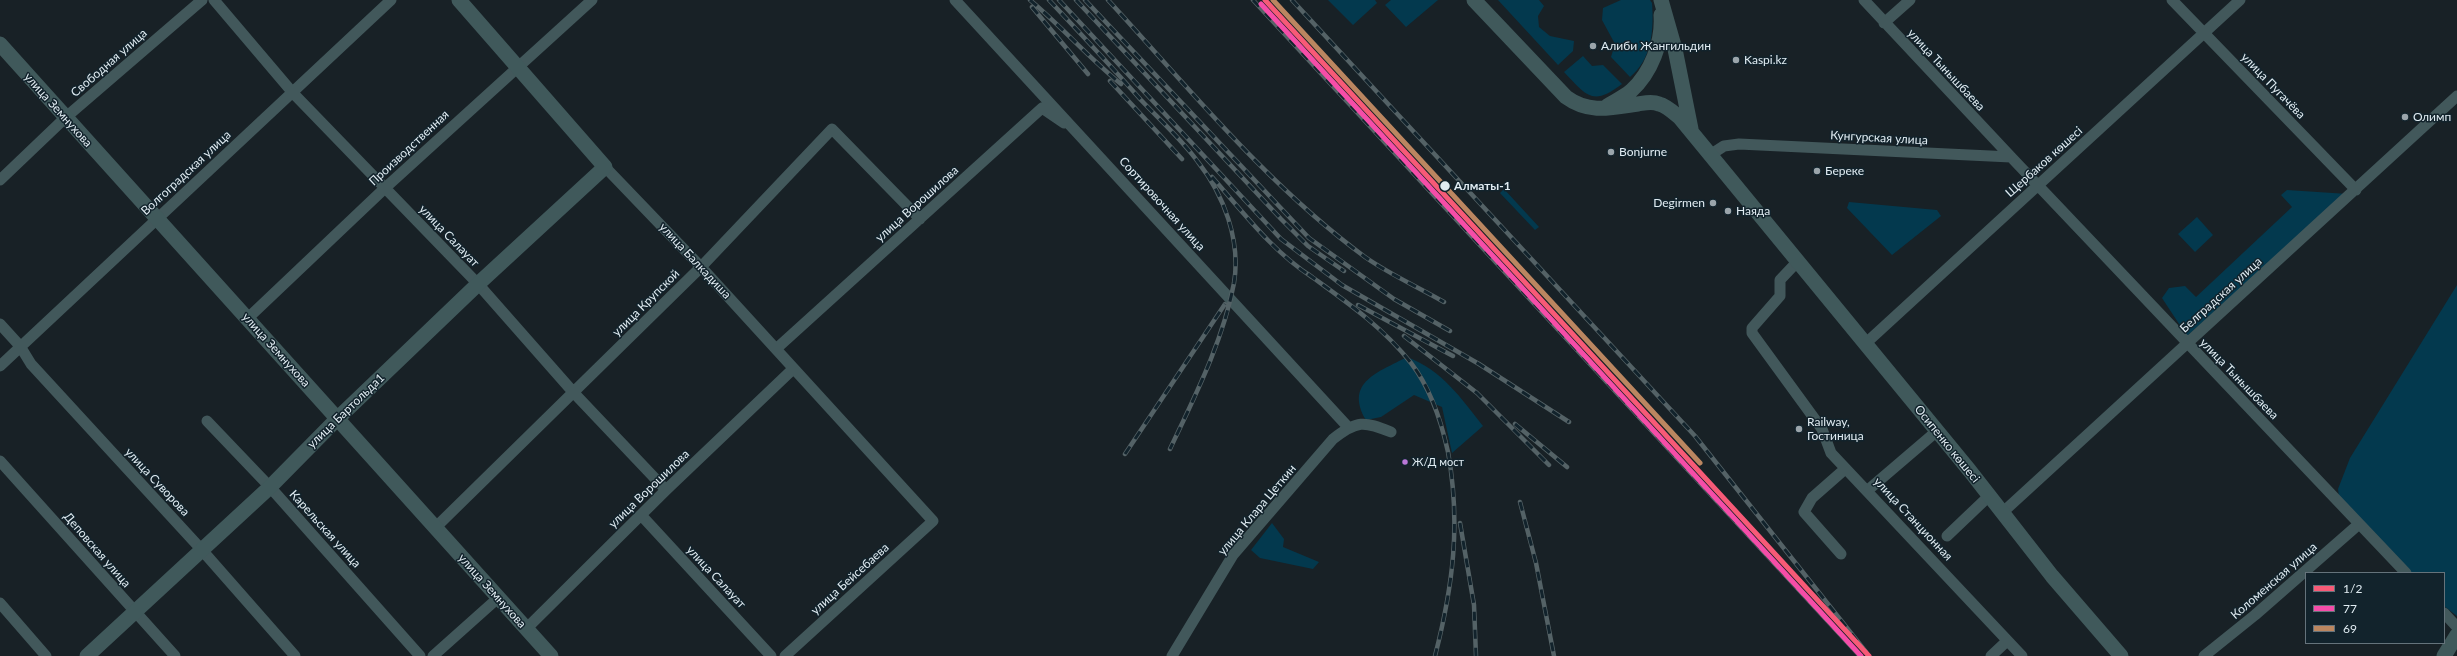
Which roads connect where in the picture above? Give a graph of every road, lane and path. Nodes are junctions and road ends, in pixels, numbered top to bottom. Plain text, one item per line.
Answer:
1 (202, 0) edge
2 (214, 0) edge
3 (391, 0) edge
4 (459, 0) edge
5 (592, 0) edge
6 (955, 0) edge
7 (1474, 0) edge
8 (1661, 0) edge
9 (1864, 0) edge
10 (1910, 0) edge
11 (2172, 0) edge
12 (2240, 0) edge
13 (1884, 24) junction
14 (2204, 33) junction
15 (0, 44) edge
16 (518, 66) junction
17 (293, 92) junction
18 (2457, 96) edge
19 (1602, 110) junction
20 (65, 118) junction
21 (1692, 132) junction
22 (1080, 134) junction
23 (1710, 156) junction
24 (2011, 157) junction
25 (605, 167) junction
26 (0, 180) edge
27 (2037, 186) junction
28 (385, 188) junction
29 (2356, 190) junction
30 (157, 218) junction
31 (920, 219) junction
32 (1797, 262) junction
33 (701, 267) junction
34 (478, 284) junction
35 (247, 319) junction
36 (0, 324) edge
37 (2187, 343) junction
38 (1865, 344) junction
39 (20, 346) junction
40 (776, 349) junction
41 (0, 366) edge
42 (793, 369) junction
43 (574, 393) junction
44 (337, 419) junction
45 (207, 421) dead end
46 (1348, 427) junction
47 (1937, 431) junction
48 (1391, 432) dead end
49 (0, 461) edge
50 (1845, 469) junction
51 (270, 487) junction
52 (666, 490) junction
53 (1868, 490) junction
54 (1989, 496) junction
55 (2002, 513) junction
56 (641, 515) junction
57 (933, 521) joint
58 (2359, 524) junction
59 (435, 528) junction
60 (1947, 536) dead end
61 (201, 549) junction
62 (1841, 554) dead end
63 (2405, 572) edge
64 (498, 598) junction
65 (0, 603) edge
66 (135, 612) junction
67 (2445, 615) edge
68 (526, 629) junction
69 (2456, 636) edge
70 (2008, 641) junction
71 (46, 656) edge
72 (87, 656) edge
73 (175, 656) edge
74 (295, 656) edge
75 (420, 656) edge
76 (433, 656) edge
77 (551, 656) edge
78 (771, 656) edge
79 (785, 656) edge
80 (1172, 656) edge
81 (1991, 656) edge
82 (2022, 656) edge
83 (2122, 656) edge
84 (2204, 656) edge
85 (2444, 656) edge

1 - 20 street, Свободная улица
2 - 17 street, улица Салауат
3 - 17 street, Волгоградская улица
4 - 16 street, улица Балкадиша
5 - 16 street, Производственная
6 - 22 street, Сортировочная улица
7 - 19 street
8 - 19 street
8 - 21 street
9 - 13 street, улица Тынышбаева
10 - 13 street
11 - 14 street, улица Пугачёва
12 - 14 street, Щербаков көшесі
13 - 24 street, улица Тынышбаева
14 - 27 street, Щербаков көшесі
14 - 29 street, улица Пугачёва
15 - 20 street, улица Земнухова
16 - 25 street, улица Балкадиша
16 - 28 street, Производственная
17 - 28 street, улица Салауат
17 - 30 street, Волгоградская улица
18 - 29 street, Белградская улица
19 - 21 street, Осипенко көшесі
20 - 26 street, Свободная улица
20 - 30 street, улица Земнухова
21 - 23 street, Осипенко көшесі
22 - 31 street, улица Ворошилова
22 - 46 street, Сортировочная улица
23 - 24 street, Кунгурская улица
23 - 32 street, Осипенко көшесі
24 - 27 street
25 - 33 street, улица Балкадиша
25 - 34 street, улица Бартольда1
27 - 37 street, улица Тынышбаева
27 - 38 street, Щербаков көшесі
28 - 34 street, улица Салауат
28 - 35 street, Производственная
29 - 37 street, Белградская улица
30 - 35 street, улица Земнухова
30 - 39 street, Волгоградская улица
31 - 33 street, улица Крупской
31 - 40 street, улица Ворошилова
32 - 38 street, Осипенко көшесі
32 - 50 street, улица Станционная
33 - 40 street, улица Балкадиша
33 - 43 street, улица Крупской
34 - 43 street, улица Салауат
34 - 44 street, улица Бартольда1
35 - 44 street, улица Земнухова
36 - 39 street, улица Суворова
37 - 55 street, Белградская улица
37 - 58 street, улица Тынышбаева
38 - 47 street, Осипенко көшесі
39 - 41 street, Волгоградская улица
39 - 61 street, улица Суворова
40 - 42 street, улица Балкадиша
42 - 52 street, улица Ворошилова
42 - 57 street, улица Балкадиша
43 - 52 street, улица Салауат
43 - 59 street, улица Крупской
44 - 51 street, улица Бартольда1
44 - 59 street, улица Земнухова
45 - 51 street, Карельская улица
46 - 48 street
46 - 80 street, улица Клара Цеткин
47 - 53 street
47 - 54 street, Осипенко көшесі
49 - 66 street, Деповская улица
50 - 53 street, улица Станционная
50 - 62 street
51 - 61 street, улица Бартольда1
51 - 75 street, Карельская улица
52 - 56 street, улица Ворошилова
53 - 70 street, улица Станционная
54 - 55 street, Осипенко көшесі
54 - 60 street
55 - 83 street, Осипенко көшесі
56 - 68 street, улица Ворошилова
56 - 78 street, улица Салауат
57 - 79 street, улица Бейсебаева
58 - 63 street, улица Тынышбаева
58 - 84 street, Коломенская улица
59 - 64 street, улица Земнухова
61 - 66 street, улица Бартольда1
61 - 74 street, улица Суворова
64 - 68 street, улица Земнухова
64 - 76 street
65 - 71 street
66 - 72 street, улица Бартольда1
66 - 73 street, Деповская улица
67 - 69 street
68 - 77 street, улица Земнухова
69 - 85 street
70 - 81 street
70 - 82 street, улица Станционная

